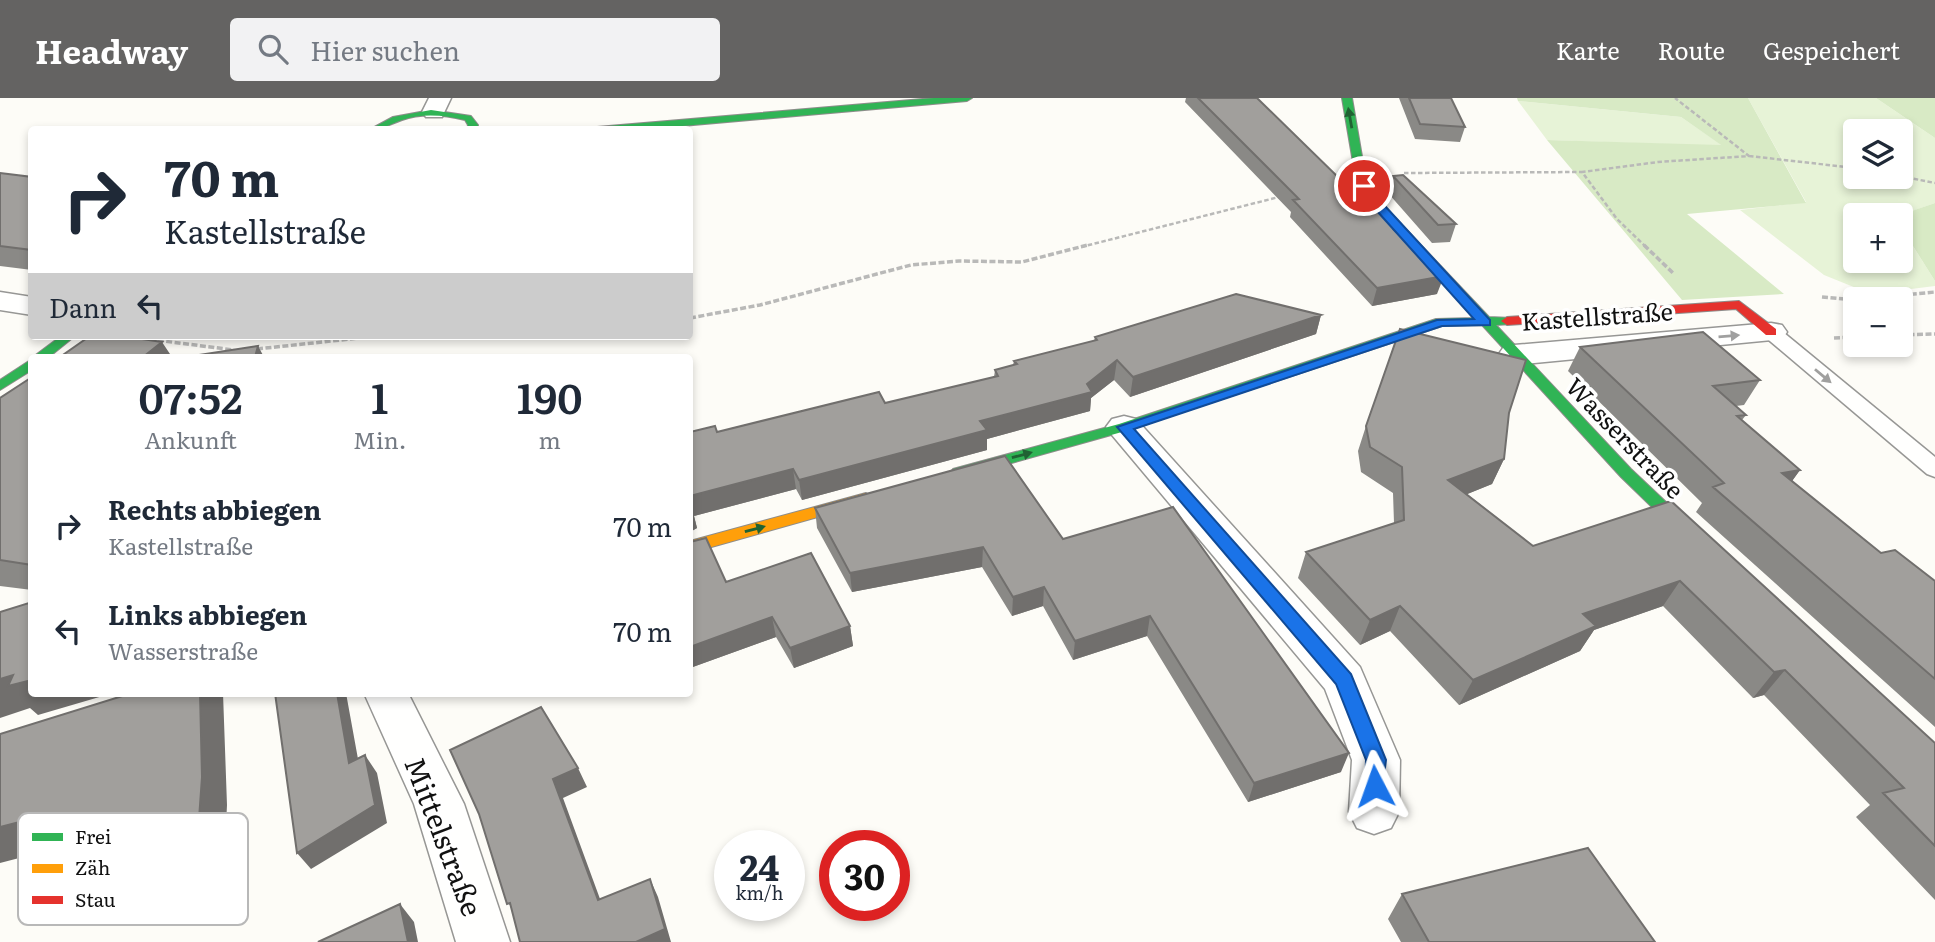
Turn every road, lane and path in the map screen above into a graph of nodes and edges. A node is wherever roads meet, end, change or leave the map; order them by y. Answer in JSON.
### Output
{"nodes":[{"id":1,"x":968,"y":98,"type":"edge"},
{"id":2,"x":1347,"y":98,"type":"edge"},
{"id":3,"x":1675,"y":98,"type":"edge"},
{"id":4,"x":858,"y":103,"type":"edge"},
{"id":5,"x":437,"y":105,"type":"edge"},
{"id":6,"x":382,"y":126,"type":"edge"},
{"id":7,"x":473,"y":126,"type":"edge"},
{"id":8,"x":636,"y":126,"type":"edge"},
{"id":9,"x":1749,"y":156,"type":"junction"},
{"id":10,"x":1843,"y":167,"type":"edge"},
{"id":11,"x":1581,"y":172,"type":"junction"},
{"id":12,"x":1913,"y":179,"type":"edge"},
{"id":13,"x":1362,"y":180,"type":"junction"},
{"id":14,"x":1935,"y":183,"type":"edge"},
{"id":15,"x":1291,"y":195,"type":"edge"},
{"id":16,"x":1935,"y":292,"type":"edge"},
{"id":17,"x":1913,"y":294,"type":"edge"},
{"id":18,"x":1822,"y":297,"type":"dead end"},
{"id":19,"x":1843,"y":299,"type":"edge"},
{"id":20,"x":0,"y":301,"type":"edge"},
{"id":21,"x":28,"y":305,"type":"edge"},
{"id":22,"x":1708,"y":307,"type":"junction"},
{"id":23,"x":693,"y":317,"type":"edge"},
{"id":24,"x":1485,"y":323,"type":"junction"},
{"id":25,"x":1771,"y":332,"type":"junction"},
{"id":26,"x":1935,"y":334,"type":"edge"},
{"id":27,"x":1913,"y":335,"type":"edge"},
{"id":28,"x":63,"y":340,"type":"edge"},
{"id":29,"x":156,"y":340,"type":"edge"},
{"id":30,"x":338,"y":340,"type":"edge"},
{"id":31,"x":247,"y":349,"type":"edge"},
{"id":32,"x":237,"y":350,"type":"edge"},
{"id":33,"x":44,"y":354,"type":"edge"},
{"id":34,"x":1514,"y":355,"type":"junction"},
{"id":35,"x":28,"y":366,"type":"edge"},
{"id":36,"x":0,"y":386,"type":"edge"},
{"id":37,"x":1124,"y":427,"type":"junction"},
{"id":38,"x":1935,"y":469,"type":"edge"},
{"id":39,"x":940,"y":478,"type":"edge"},
{"id":40,"x":887,"y":492,"type":"edge"},
{"id":41,"x":693,"y":546,"type":"edge"},
{"id":42,"x":1712,"y":555,"type":"edge"},
{"id":43,"x":388,"y":697,"type":"edge"},
{"id":44,"x":1374,"y":812,"type":"dead end"},
{"id":45,"x":484,"y":942,"type":"edge"}],
"edges":[{"from":1,"to":4,"type":"street"},
{"from":13,"to":2,"type":"street","one_way":true},
{"from":3,"to":9,"type":"path"},
{"from":4,"to":8,"type":"street"},
{"from":5,"to":6,"type":"street"},
{"from":5,"to":7,"type":"street"},
{"from":9,"to":10,"type":"path"},
{"from":9,"to":11,"type":"path"},
{"from":11,"to":13,"type":"path"},
{"from":11,"to":22,"type":"path"},
{"from":12,"to":14,"type":"path"},
{"from":13,"to":24,"type":"street","name":"Wasserstraße"},
{"from":15,"to":23,"type":"path"},
{"from":16,"to":17,"type":"path"},
{"from":18,"to":19,"type":"path"},
{"from":20,"to":21,"type":"street"},
{"from":22,"to":24,"type":"street","name":"Kastellstraße"},
{"from":22,"to":25,"type":"street","name":"Kastellstraße"},
{"from":24,"to":34,"type":"street","name":"Wasserstraße"},
{"from":24,"to":37,"type":"street","name":"Kastellstraße"},
{"from":34,"to":25,"type":"street","name":"Kastellstraße","one_way":true},
{"from":25,"to":38,"type":"lane","name":"Kastellstraße","one_way":true},
{"from":26,"to":27,"type":"path"},
{"from":28,"to":33,"type":"street"},
{"from":29,"to":32,"type":"path"},
{"from":30,"to":31,"type":"path"},
{"from":34,"to":42,"type":"street","name":"Wasserstraße"},
{"from":35,"to":36,"type":"street"},
{"from":39,"to":37,"type":"street","name":"Kastellstraße","one_way":true},
{"from":37,"to":44,"type":"street"},
{"from":41,"to":40,"type":"street","one_way":true},
{"from":43,"to":45,"type":"street","name":"Mittelstraße"}]}
